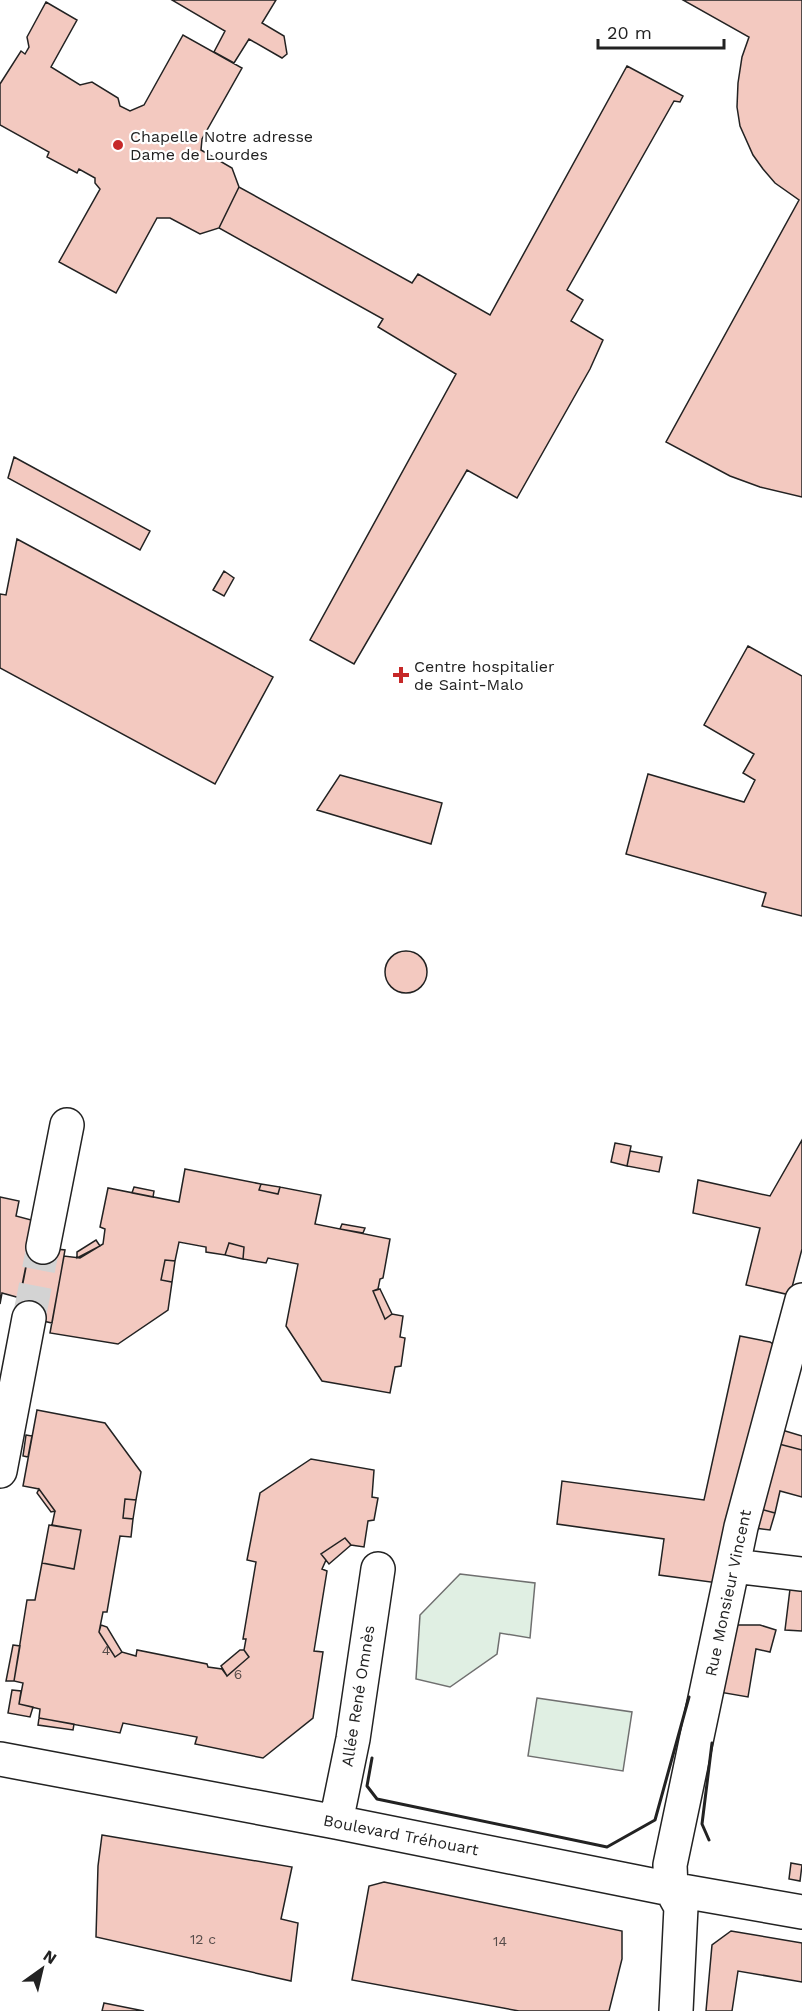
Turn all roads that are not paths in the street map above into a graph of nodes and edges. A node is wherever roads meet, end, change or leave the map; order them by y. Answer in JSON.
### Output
{"nodes":[{"id":1,"x":67,"y":1125,"type":"dead end"},
{"id":2,"x":43,"y":1247,"type":"tunnel mouth"},
{"id":3,"x":802,"y":1300,"type":"edge"},
{"id":4,"x":30,"y":1318,"type":"tunnel mouth"},
{"id":5,"x":0,"y":1471,"type":"edge"},
{"id":6,"x":734,"y":1566,"type":"junction"},
{"id":7,"x":378,"y":1569,"type":"dead end"},
{"id":8,"x":802,"y":1574,"type":"edge"},
{"id":9,"x":0,"y":1759,"type":"edge"},
{"id":10,"x":336,"y":1822,"type":"junction"},
{"id":11,"x":671,"y":1889,"type":"junction"},
{"id":12,"x":802,"y":1911,"type":"edge"},
{"id":13,"x":676,"y":2011,"type":"edge"}],
"edges":[{"from":1,"to":2,"type":"street"},
{"from":3,"to":6,"type":"street","name":"Rue Monsieur Vincent"},
{"from":4,"to":5,"type":"street"},
{"from":6,"to":8,"type":"street"},
{"from":6,"to":11,"type":"street","name":"Rue Monsieur Vincent"},
{"from":7,"to":10,"type":"street","name":"Allée René Omnès"},
{"from":9,"to":10,"type":"street","name":"Boulevard Tréhouart"},
{"from":10,"to":11,"type":"street","name":"Boulevard Tréhouart"},
{"from":11,"to":12,"type":"street","name":"Boulevard Tréhouart"},
{"from":11,"to":13,"type":"street","name":"Rue Monsieur Vincent"}]}
